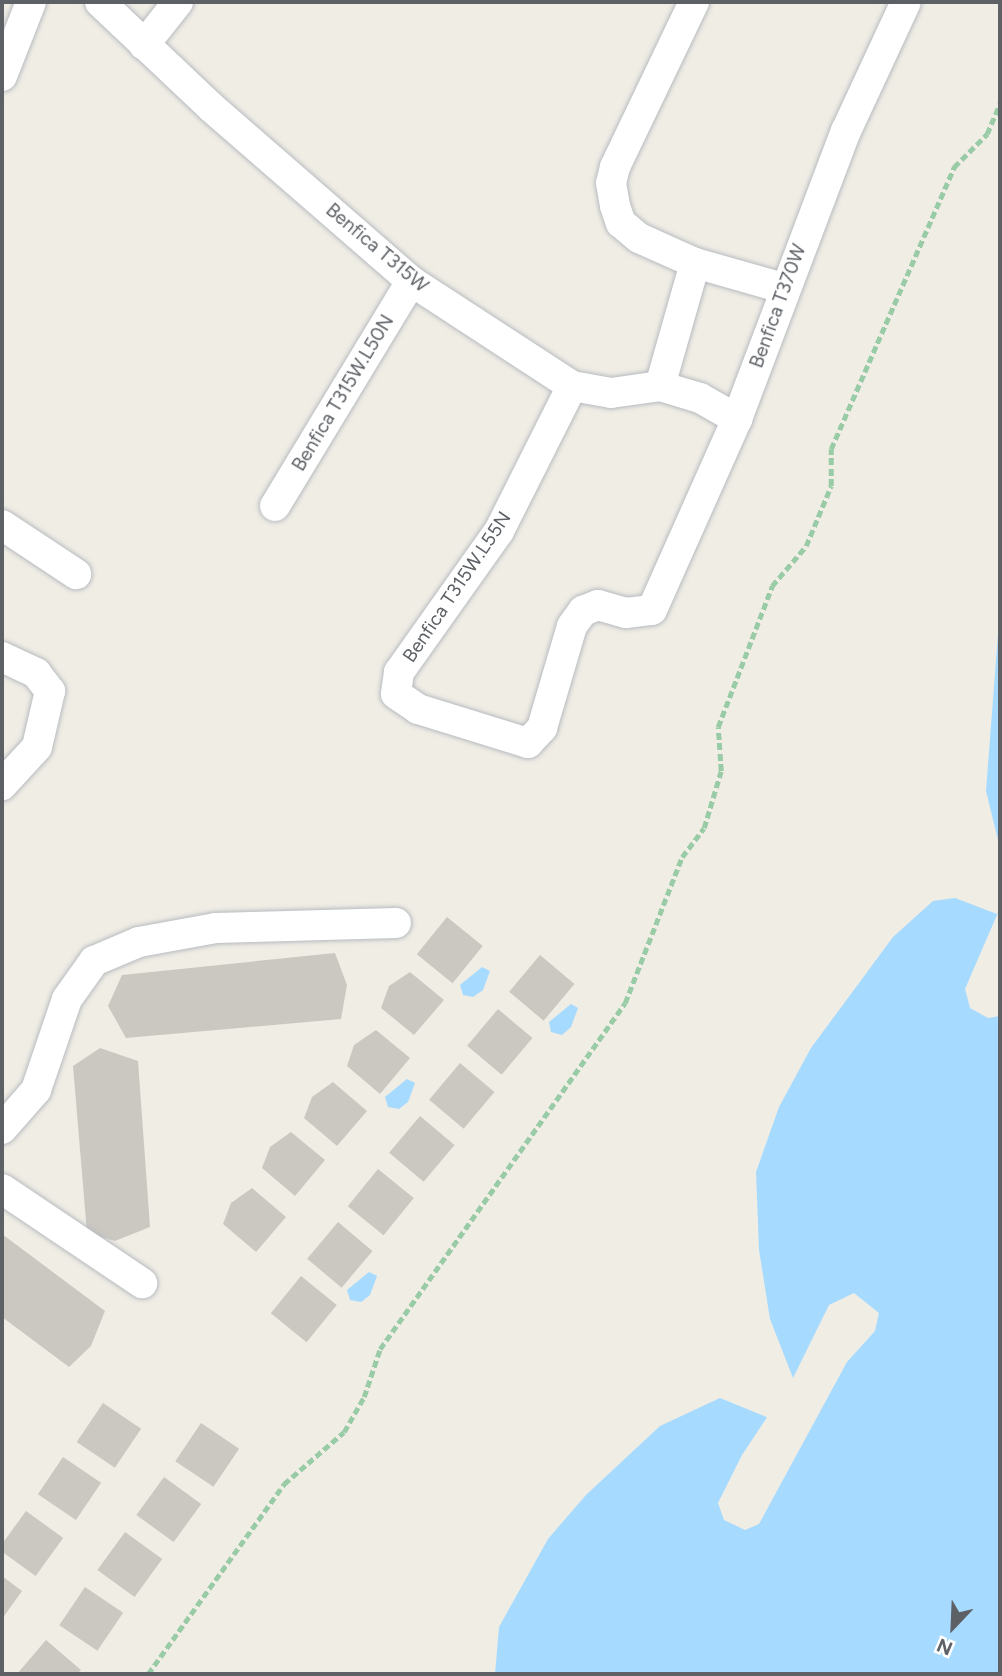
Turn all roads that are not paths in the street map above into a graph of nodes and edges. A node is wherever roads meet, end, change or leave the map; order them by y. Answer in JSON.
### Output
{"nodes":[{"id":1,"x":31,"y":2,"type":"edge"},
{"id":2,"x":100,"y":2,"type":"edge"},
{"id":3,"x":178,"y":2,"type":"edge"},
{"id":4,"x":694,"y":2,"type":"edge"},
{"id":5,"x":906,"y":2,"type":"edge"},
{"id":6,"x":144,"y":46,"type":"junction"},
{"id":7,"x":2,"y":76,"type":"edge"},
{"id":8,"x":695,"y":263,"type":"junction"},
{"id":9,"x":411,"y":281,"type":"junction"},
{"id":10,"x":783,"y":288,"type":"junction"},
{"id":11,"x":572,"y":386,"type":"junction"},
{"id":12,"x":660,"y":386,"type":"junction"},
{"id":13,"x":737,"y":419,"type":"junction"},
{"id":14,"x":275,"y":506,"type":"dead end"},
{"id":15,"x":2,"y":525,"type":"edge"},
{"id":16,"x":76,"y":574,"type":"dead end"},
{"id":17,"x":652,"y":610,"type":"joint"},
{"id":18,"x":2,"y":657,"type":"edge"},
{"id":19,"x":2,"y":785,"type":"edge"},
{"id":20,"x":396,"y":923,"type":"dead end"},
{"id":21,"x":2,"y":1129,"type":"edge"},
{"id":22,"x":2,"y":1189,"type":"edge"},
{"id":23,"x":142,"y":1283,"type":"dead end"}],
"edges":[{"from":1,"to":7,"type":"street"},
{"from":2,"to":6,"type":"street","name":"Benfica T315W"},
{"from":3,"to":6,"type":"street"},
{"from":4,"to":8,"type":"street"},
{"from":5,"to":10,"type":"street","name":"Benfica T370W"},
{"from":6,"to":9,"type":"street","name":"Benfica T315W"},
{"from":8,"to":10,"type":"street"},
{"from":8,"to":12,"type":"street"},
{"from":9,"to":11,"type":"street","name":"Benfica T315W"},
{"from":9,"to":14,"type":"street","name":"Benfica T315W.L50N"},
{"from":10,"to":13,"type":"street","name":"Benfica T370W"},
{"from":11,"to":12,"type":"street","name":"Benfica T315W"},
{"from":11,"to":17,"type":"street","name":"Benfica T315W.L55N"},
{"from":12,"to":13,"type":"street","name":"Benfica T315W"},
{"from":13,"to":17,"type":"street","name":"Benfica T370W"},
{"from":15,"to":16,"type":"street"},
{"from":18,"to":19,"type":"street"},
{"from":20,"to":21,"type":"street"},
{"from":22,"to":23,"type":"street"}]}
